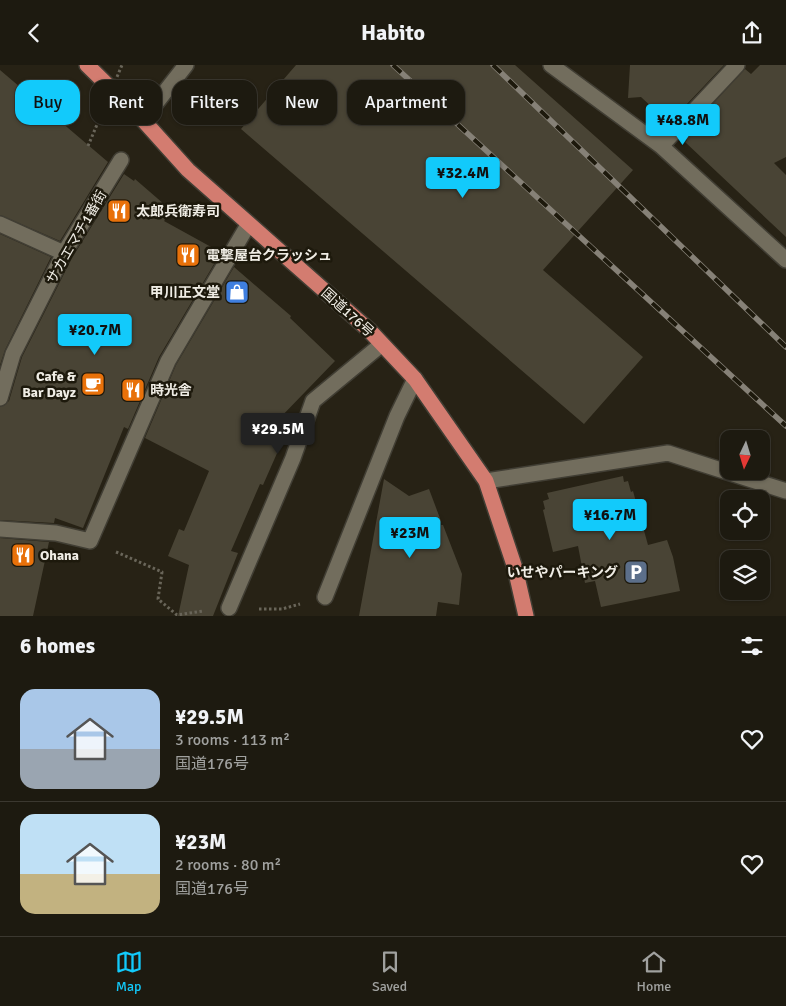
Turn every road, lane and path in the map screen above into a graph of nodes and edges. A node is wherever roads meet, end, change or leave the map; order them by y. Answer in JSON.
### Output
{"nodes":[{"id":1,"x":87,"y":65,"type":"edge"},
{"id":2,"x":122,"y":65,"type":"edge"},
{"id":3,"x":186,"y":65,"type":"edge"},
{"id":4,"x":551,"y":65,"type":"edge"},
{"id":5,"x":737,"y":65,"type":"edge"},
{"id":6,"x":102,"y":80,"type":"edge"},
{"id":7,"x":162,"y":96,"type":"edge"},
{"id":8,"x":148,"y":125,"type":"edge"},
{"id":9,"x":88,"y":145,"type":"dead end"},
{"id":10,"x":661,"y":145,"type":"junction"},
{"id":11,"x":121,"y":160,"type":"dead end"},
{"id":12,"x":0,"y":224,"type":"edge"},
{"id":13,"x":248,"y":225,"type":"junction"},
{"id":14,"x":64,"y":253,"type":"junction"},
{"id":15,"x":786,"y":260,"type":"edge"},
{"id":16,"x":382,"y":344,"type":"junction"},
{"id":17,"x":416,"y":379,"type":"junction"},
{"id":18,"x":0,"y":398,"type":"edge"},
{"id":19,"x":486,"y":481,"type":"junction"},
{"id":20,"x":786,"y":491,"type":"edge"},
{"id":21,"x":0,"y":529,"type":"edge"},
{"id":22,"x":90,"y":541,"type":"junction"},
{"id":23,"x":325,"y":597,"type":"joint"},
{"id":24,"x":229,"y":608,"type":"junction"},
{"id":25,"x":177,"y":615,"type":"edge"},
{"id":26,"x":526,"y":616,"type":"edge"}],
"edges":[{"from":1,"to":6,"type":"highway","name":"国道176号"},
{"from":2,"to":9,"type":"path","bridge":true},
{"from":3,"to":7,"type":"street"},
{"from":4,"to":10,"type":"street"},
{"from":5,"to":10,"type":"street"},
{"from":8,"to":13,"type":"highway","name":"国道176号"},
{"from":10,"to":15,"type":"street"},
{"from":11,"to":14,"type":"street","name":"サカエマチ1番街"},
{"from":12,"to":14,"type":"street"},
{"from":13,"to":16,"type":"highway","name":"国道176号"},
{"from":13,"to":22,"type":"street"},
{"from":14,"to":18,"type":"street","name":"サカエマチ1番街"},
{"from":16,"to":17,"type":"highway","name":"国道176号"},
{"from":16,"to":24,"type":"street"},
{"from":17,"to":19,"type":"highway","name":"国道176号"},
{"from":17,"to":23,"type":"street"},
{"from":19,"to":20,"type":"street"},
{"from":19,"to":26,"type":"highway","name":"国道176号"},
{"from":21,"to":22,"type":"street"},
{"from":22,"to":25,"type":"path"},
{"from":23,"to":24,"type":"path"},
{"from":24,"to":25,"type":"path"}]}
